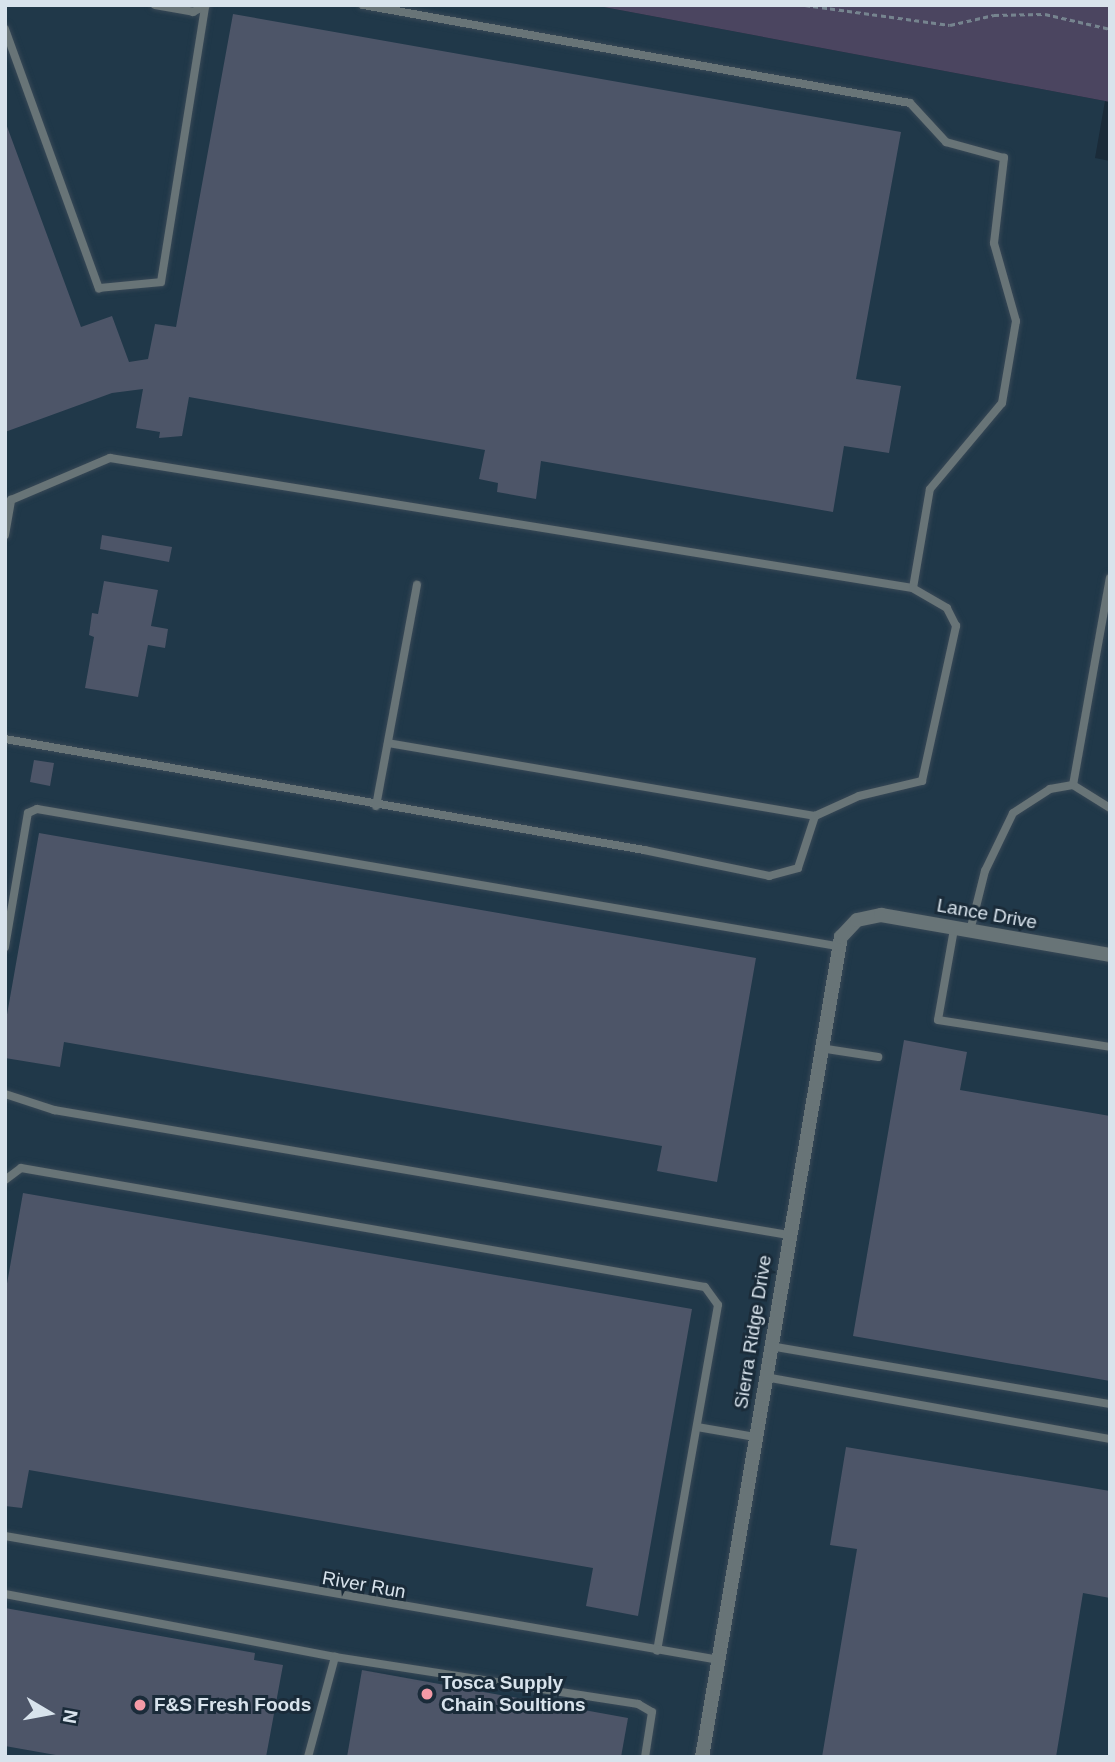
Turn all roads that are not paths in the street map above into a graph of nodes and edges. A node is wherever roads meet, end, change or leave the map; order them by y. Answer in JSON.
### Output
{"nodes":[{"id":1,"x":155,"y":5,"type":"edge"},
{"id":2,"x":363,"y":5,"type":"edge"},
{"id":3,"x":206,"y":7,"type":"edge"},
{"id":4,"x":5,"y":30,"type":"edge"},
{"id":5,"x":8,"y":501,"type":"edge"},
{"id":6,"x":5,"y":536,"type":"edge"},
{"id":7,"x":1110,"y":578,"type":"edge"},
{"id":8,"x":417,"y":584,"type":"dead end"},
{"id":9,"x":913,"y":588,"type":"junction"},
{"id":10,"x":1106,"y":626,"type":"edge"},
{"id":11,"x":5,"y":739,"type":"edge"},
{"id":12,"x":388,"y":743,"type":"junction"},
{"id":13,"x":1073,"y":785,"type":"junction"},
{"id":14,"x":376,"y":806,"type":"junction"},
{"id":15,"x":1110,"y":808,"type":"edge"},
{"id":16,"x":815,"y":816,"type":"junction"},
{"id":17,"x":858,"y":920,"type":"joint"},
{"id":18,"x":954,"y":929,"type":"junction"},
{"id":19,"x":970,"y":931,"type":"junction"},
{"id":20,"x":838,"y":946,"type":"junction"},
{"id":21,"x":5,"y":947,"type":"edge"},
{"id":22,"x":1110,"y":955,"type":"edge"},
{"id":23,"x":1110,"y":1046,"type":"edge"},
{"id":24,"x":820,"y":1048,"type":"junction"},
{"id":25,"x":878,"y":1057,"type":"dead end"},
{"id":26,"x":5,"y":1094,"type":"edge"},
{"id":27,"x":5,"y":1180,"type":"edge"},
{"id":28,"x":789,"y":1235,"type":"junction"},
{"id":29,"x":770,"y":1346,"type":"junction"},
{"id":30,"x":765,"y":1377,"type":"junction"},
{"id":31,"x":1110,"y":1404,"type":"edge"},
{"id":32,"x":697,"y":1427,"type":"junction"},
{"id":33,"x":755,"y":1437,"type":"junction"},
{"id":34,"x":1110,"y":1438,"type":"edge"},
{"id":35,"x":5,"y":1536,"type":"edge"},
{"id":36,"x":5,"y":1594,"type":"edge"},
{"id":37,"x":657,"y":1651,"type":"junction"},
{"id":38,"x":335,"y":1657,"type":"junction"},
{"id":39,"x":719,"y":1660,"type":"junction"},
{"id":40,"x":308,"y":1757,"type":"edge"},
{"id":41,"x":645,"y":1757,"type":"edge"},
{"id":42,"x":702,"y":1757,"type":"edge"}],
"edges":[{"from":1,"to":3,"type":"lane"},
{"from":2,"to":9,"type":"lane"},
{"from":3,"to":4,"type":"lane"},
{"from":5,"to":6,"type":"lane"},
{"from":5,"to":9,"type":"lane"},
{"from":7,"to":10,"type":"lane"},
{"from":8,"to":12,"type":"lane"},
{"from":9,"to":16,"type":"lane"},
{"from":10,"to":13,"type":"lane"},
{"from":11,"to":14,"type":"lane"},
{"from":12,"to":14,"type":"lane"},
{"from":12,"to":16,"type":"lane"},
{"from":13,"to":15,"type":"lane"},
{"from":13,"to":19,"type":"lane"},
{"from":14,"to":16,"type":"lane"},
{"from":17,"to":18,"type":"street","name":"Lance Drive"},
{"from":17,"to":20,"type":"street","name":"Sierra Ridge Drive"},
{"from":18,"to":19,"type":"street","name":"Lance Drive"},
{"from":18,"to":23,"type":"lane"},
{"from":19,"to":22,"type":"street","name":"Lance Drive"},
{"from":20,"to":21,"type":"lane"},
{"from":20,"to":24,"type":"street","name":"Sierra Ridge Drive"},
{"from":24,"to":25,"type":"lane"},
{"from":24,"to":28,"type":"street","name":"Sierra Ridge Drive"},
{"from":26,"to":28,"type":"lane"},
{"from":27,"to":32,"type":"lane"},
{"from":28,"to":29,"type":"street","name":"Sierra Ridge Drive"},
{"from":29,"to":30,"type":"street","name":"Sierra Ridge Drive"},
{"from":29,"to":31,"type":"lane"},
{"from":30,"to":33,"type":"street","name":"Sierra Ridge Drive"},
{"from":30,"to":34,"type":"lane"},
{"from":32,"to":33,"type":"lane"},
{"from":32,"to":37,"type":"lane"},
{"from":33,"to":39,"type":"street","name":"Sierra Ridge Drive"},
{"from":35,"to":37,"type":"lane","name":"River Run"},
{"from":36,"to":38,"type":"lane"},
{"from":37,"to":39,"type":"lane","name":"River Run"},
{"from":38,"to":40,"type":"lane"},
{"from":38,"to":41,"type":"lane"},
{"from":39,"to":42,"type":"street","name":"Sierra Ridge Drive"}]}
